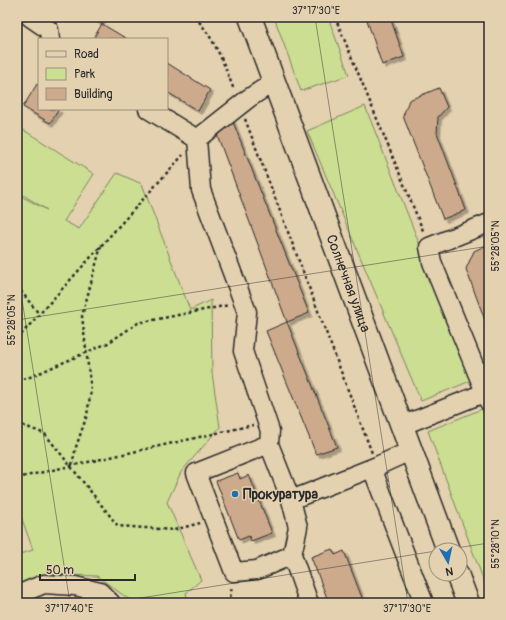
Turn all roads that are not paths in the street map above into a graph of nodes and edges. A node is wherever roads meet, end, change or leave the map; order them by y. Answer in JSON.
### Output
{"nodes":[{"id":1,"x":30,"y":17,"type":"edge"},
{"id":2,"x":250,"y":17,"type":"edge"},
{"id":3,"x":50,"y":38,"type":"edge"},
{"id":4,"x":274,"y":82,"type":"junction"},
{"id":5,"x":150,"y":110,"type":"edge"},
{"id":6,"x":197,"y":139,"type":"junction"},
{"id":7,"x":489,"y":223,"type":"edge"},
{"id":8,"x":488,"y":395,"type":"edge"},
{"id":9,"x":401,"y":426,"type":"junction"},
{"id":10,"x":269,"y":444,"type":"junction"},
{"id":11,"x":410,"y":451,"type":"junction"},
{"id":12,"x":374,"y":467,"type":"junction"},
{"id":13,"x":291,"y":500,"type":"junction"},
{"id":14,"x":445,"y":542,"type":"edge"},
{"id":15,"x":292,"y":555,"type":"junction"},
{"id":16,"x":460,"y":582,"type":"edge"},
{"id":17,"x":17,"y":594,"type":"edge"},
{"id":18,"x":111,"y":603,"type":"edge"},
{"id":19,"x":309,"y":603,"type":"edge"},
{"id":20,"x":424,"y":603,"type":"edge"},
{"id":21,"x":468,"y":603,"type":"edge"}],
"edges":[{"from":1,"to":3,"type":"lane"},
{"from":2,"to":4,"type":"main road","name":"Солнечная улица"},
{"from":4,"to":6,"type":"lane"},
{"from":4,"to":9,"type":"main road","name":"Солнечная улица"},
{"from":5,"to":6,"type":"lane"},
{"from":6,"to":10,"type":"lane"},
{"from":7,"to":8,"type":"lane"},
{"from":8,"to":9,"type":"lane"},
{"from":9,"to":11,"type":"main road","name":"Солнечная улица"},
{"from":10,"to":13,"type":"lane"},
{"from":10,"to":15,"type":"lane"},
{"from":11,"to":12,"type":"lane"},
{"from":11,"to":14,"type":"main road","name":"Солнечная улица"},
{"from":12,"to":13,"type":"lane"},
{"from":12,"to":20,"type":"lane"},
{"from":13,"to":15,"type":"lane"},
{"from":15,"to":19,"type":"lane"},
{"from":16,"to":21,"type":"main road"},
{"from":17,"to":18,"type":"lane"}]}
